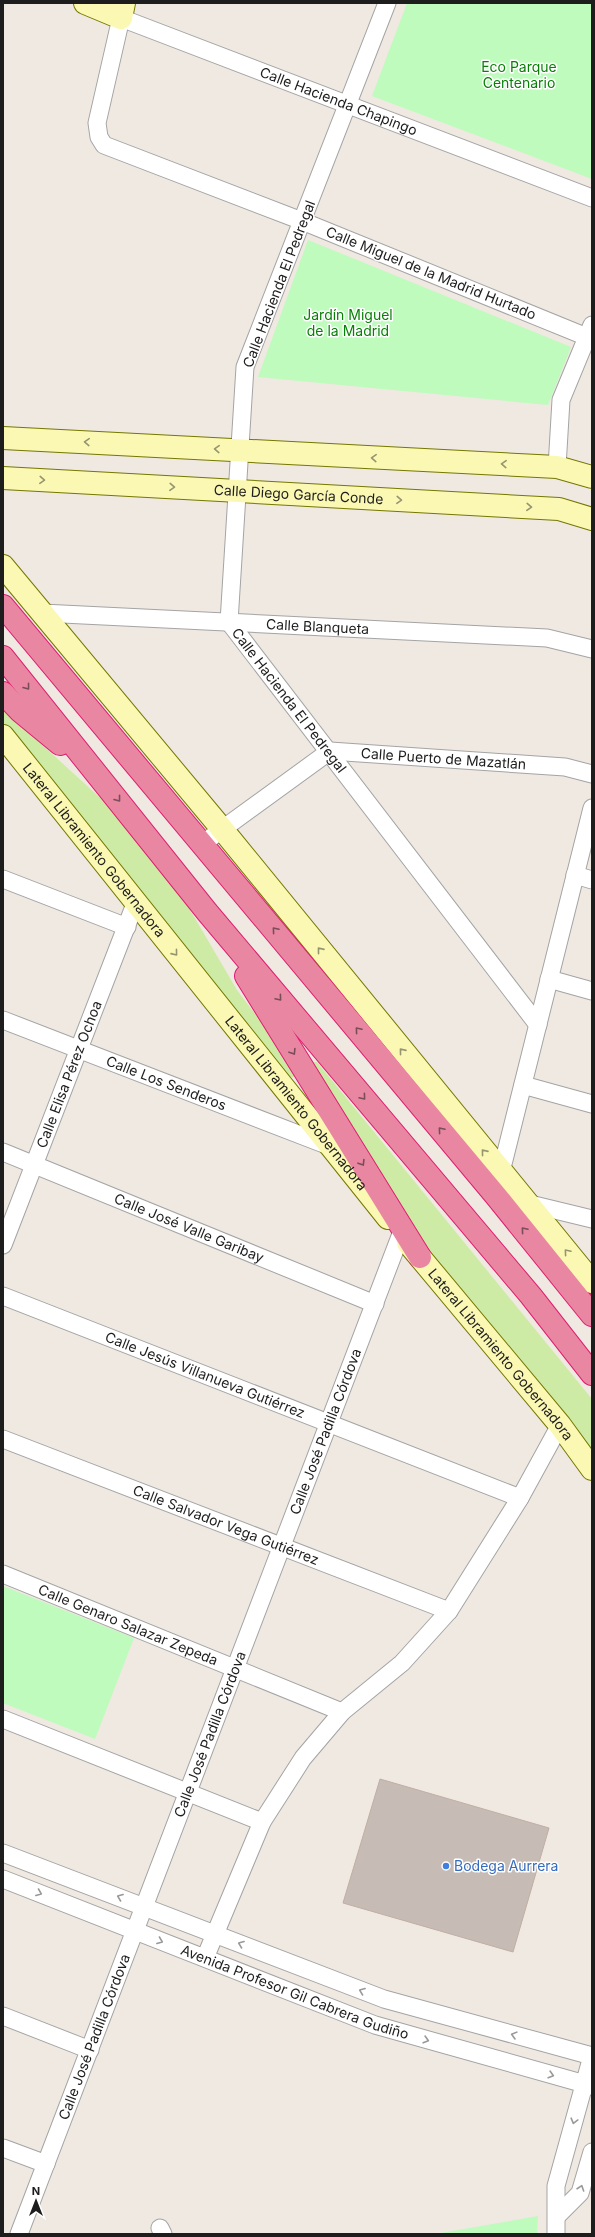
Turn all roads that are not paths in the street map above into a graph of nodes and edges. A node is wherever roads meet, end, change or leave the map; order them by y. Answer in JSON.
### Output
{"nodes":[{"id":1,"x":85,"y":3,"type":"edge"},
{"id":2,"x":387,"y":3,"type":"edge"},
{"id":3,"x":122,"y":11,"type":"edge"},
{"id":4,"x":347,"y":105,"type":"junction"},
{"id":5,"x":592,"y":198,"type":"edge"},
{"id":6,"x":302,"y":221,"type":"junction"},
{"id":7,"x":590,"y":331,"type":"edge"},
{"id":8,"x":3,"y":438,"type":"edge"},
{"id":9,"x":239,"y":450,"type":"junction"},
{"id":10,"x":557,"y":467,"type":"junction"},
{"id":11,"x":592,"y":477,"type":"edge"},
{"id":12,"x":3,"y":478,"type":"edge"},
{"id":13,"x":237,"y":491,"type":"junction"},
{"id":14,"x":592,"y":519,"type":"edge"},
{"id":15,"x":3,"y":566,"type":"edge"},
{"id":16,"x":3,"y":606,"type":"edge"},
{"id":17,"x":42,"y":613,"type":"junction"},
{"id":18,"x":229,"y":622,"type":"junction"},
{"id":19,"x":592,"y":649,"type":"edge"},
{"id":20,"x":3,"y":657,"type":"edge"},
{"id":21,"x":3,"y":693,"type":"edge"},
{"id":22,"x":3,"y":736,"type":"edge"},
{"id":23,"x":330,"y":752,"type":"junction"},
{"id":24,"x":592,"y":774,"type":"edge"},
{"id":25,"x":99,"y":776,"type":"junction"},
{"id":26,"x":592,"y":808,"type":"edge"},
{"id":27,"x":222,"y":829,"type":"junction"},
{"id":28,"x":202,"y":844,"type":"junction"},
{"id":29,"x":575,"y":875,"type":"junction"},
{"id":30,"x":3,"y":879,"type":"edge"},
{"id":31,"x":592,"y":880,"type":"edge"},
{"id":32,"x":136,"y":904,"type":"junction"},
{"id":33,"x":206,"y":912,"type":"junction"},
{"id":34,"x":127,"y":927,"type":"junction"},
{"id":35,"x":549,"y":979,"type":"junction"},
{"id":36,"x":592,"y":991,"type":"edge"},
{"id":37,"x":3,"y":1020,"type":"edge"},
{"id":38,"x":538,"y":1025,"type":"junction"},
{"id":39,"x":79,"y":1050,"type":"junction"},
{"id":40,"x":523,"y":1085,"type":"junction"},
{"id":41,"x":592,"y":1104,"type":"edge"},
{"id":42,"x":328,"y":1146,"type":"junction"},
{"id":43,"x":3,"y":1152,"type":"edge"},
{"id":44,"x":34,"y":1165,"type":"junction"},
{"id":45,"x":501,"y":1172,"type":"junction"},
{"id":46,"x":526,"y":1203,"type":"junction"},
{"id":47,"x":592,"y":1219,"type":"edge"},
{"id":48,"x":401,"y":1234,"type":"junction"},
{"id":49,"x":3,"y":1245,"type":"edge"},
{"id":50,"x":420,"y":1257,"type":"junction"},
{"id":51,"x":592,"y":1282,"type":"edge"},
{"id":52,"x":3,"y":1296,"type":"edge"},
{"id":53,"x":375,"y":1304,"type":"junction"},
{"id":54,"x":592,"y":1316,"type":"edge"},
{"id":55,"x":592,"y":1374,"type":"edge"},
{"id":56,"x":329,"y":1423,"type":"junction"},
{"id":57,"x":560,"y":1425,"type":"junction"},
{"id":58,"x":3,"y":1439,"type":"edge"},
{"id":59,"x":592,"y":1469,"type":"edge"},
{"id":60,"x":520,"y":1498,"type":"junction"},
{"id":61,"x":282,"y":1547,"type":"junction"},
{"id":62,"x":3,"y":1574,"type":"edge"},
{"id":63,"x":449,"y":1611,"type":"junction"},
{"id":64,"x":235,"y":1669,"type":"junction"},
{"id":65,"x":342,"y":1712,"type":"junction"},
{"id":66,"x":3,"y":1719,"type":"edge"},
{"id":67,"x":188,"y":1792,"type":"junction"},
{"id":68,"x":262,"y":1822,"type":"junction"},
{"id":69,"x":3,"y":1852,"type":"edge"},
{"id":70,"x":3,"y":1879,"type":"edge"},
{"id":71,"x":144,"y":1907,"type":"junction"},
{"id":72,"x":135,"y":1931,"type":"junction"},
{"id":73,"x":215,"y":1934,"type":"junction"},
{"id":74,"x":205,"y":1958,"type":"junction"},
{"id":75,"x":384,"y":1999,"type":"junction"},
{"id":76,"x":3,"y":2016,"type":"edge"},
{"id":77,"x":375,"y":2025,"type":"junction"},
{"id":78,"x":90,"y":2050,"type":"junction"},
{"id":79,"x":592,"y":2056,"type":"edge"},
{"id":80,"x":588,"y":2085,"type":"edge"},
{"id":81,"x":3,"y":2148,"type":"edge"},
{"id":82,"x":592,"y":2152,"type":"edge"},
{"id":83,"x":46,"y":2164,"type":"junction"},
{"id":84,"x":557,"y":2216,"type":"junction"},
{"id":85,"x":19,"y":2234,"type":"edge"},
{"id":86,"x":556,"y":2234,"type":"edge"}],
"edges":[{"from":1,"to":3,"type":"street","name":"Calle Hacienda Chapingo"},
{"from":2,"to":4,"type":"street","name":"Calle Hacienda El Pedregal"},
{"from":3,"to":4,"type":"street","name":"Calle Hacienda Chapingo"},
{"from":3,"to":6,"type":"street","name":"Calle Miguel de la Madrid Hurtado"},
{"from":4,"to":5,"type":"street","name":"Calle Hacienda Chapingo"},
{"from":4,"to":6,"type":"street","name":"Calle Hacienda El Pedregal"},
{"from":6,"to":7,"type":"street","name":"Calle Miguel de la Madrid Hurtado"},
{"from":6,"to":9,"type":"street","name":"Calle Hacienda El Pedregal"},
{"from":7,"to":10,"type":"street"},
{"from":9,"to":8,"type":"street","one_way":true},
{"from":10,"to":9,"type":"street","one_way":true},
{"from":9,"to":13,"type":"street","name":"Calle Hacienda El Pedregal"},
{"from":10,"to":11,"type":"street"},
{"from":12,"to":13,"type":"street","name":"Calle Diego García Conde","one_way":true},
{"from":13,"to":14,"type":"street","name":"Calle Diego García Conde","one_way":true},
{"from":13,"to":18,"type":"street","name":"Calle Hacienda El Pedregal"},
{"from":15,"to":17,"type":"street"},
{"from":16,"to":28,"type":"highway"},
{"from":17,"to":18,"type":"street","name":"Calle Blanqueta"},
{"from":17,"to":27,"type":"street"},
{"from":18,"to":19,"type":"street","name":"Calle Blanqueta"},
{"from":18,"to":23,"type":"street","name":"Calle Hacienda El Pedregal"},
{"from":20,"to":25,"type":"highway","one_way":true},
{"from":21,"to":25,"type":"highway"},
{"from":22,"to":32,"type":"street","name":"Lateral Libramiento Gobernadora"},
{"from":23,"to":24,"type":"street","name":"Calle Puerto de Mazatlán"},
{"from":23,"to":27,"type":"street"},
{"from":23,"to":38,"type":"street","name":"Calle Hacienda El Pedregal"},
{"from":25,"to":33,"type":"highway","one_way":true},
{"from":26,"to":29,"type":"street"},
{"from":27,"to":28,"type":"street"},
{"from":45,"to":27,"type":"street","one_way":true},
{"from":54,"to":28,"type":"highway","one_way":true},
{"from":29,"to":31,"type":"street"},
{"from":29,"to":35,"type":"street"},
{"from":30,"to":34,"type":"street"},
{"from":32,"to":34,"type":"street","name":"Calle Elisa Pérez Ochoa"},
{"from":32,"to":42,"type":"street","name":"Lateral Libramiento Gobernadora","one_way":true},
{"from":33,"to":50,"type":"highway","one_way":true},
{"from":33,"to":55,"type":"highway","one_way":true},
{"from":34,"to":39,"type":"street","name":"Calle Elisa Pérez Ochoa"},
{"from":35,"to":36,"type":"street"},
{"from":35,"to":38,"type":"street"},
{"from":37,"to":39,"type":"street","name":"Calle Los Senderos"},
{"from":38,"to":40,"type":"street"},
{"from":39,"to":42,"type":"street","name":"Calle Los Senderos"},
{"from":39,"to":44,"type":"street","name":"Calle Elisa Pérez Ochoa"},
{"from":40,"to":41,"type":"street"},
{"from":40,"to":45,"type":"street"},
{"from":42,"to":48,"type":"street","name":"Lateral Libramiento Gobernadora"},
{"from":43,"to":44,"type":"street","name":"Calle José Valle Garibay"},
{"from":44,"to":49,"type":"street","name":"Calle Elisa Pérez Ochoa"},
{"from":44,"to":53,"type":"street","name":"Calle José Valle Garibay"},
{"from":45,"to":46,"type":"street"},
{"from":46,"to":47,"type":"street"},
{"from":51,"to":46,"type":"street","one_way":true},
{"from":48,"to":50,"type":"street","name":"Lateral Libramiento Gobernadora"},
{"from":48,"to":53,"type":"street","name":"Calle José Padilla Córdova"},
{"from":50,"to":57,"type":"street","name":"Lateral Libramiento Gobernadora"},
{"from":52,"to":56,"type":"street","name":"Calle Jesús Villanueva Gutiérrez"},
{"from":53,"to":56,"type":"street","name":"Calle José Padilla Córdova"},
{"from":56,"to":60,"type":"street","name":"Calle Jesús Villanueva Gutiérrez"},
{"from":56,"to":61,"type":"street","name":"Calle José Padilla Córdova"},
{"from":57,"to":59,"type":"street","name":"Lateral Libramiento Gobernadora"},
{"from":57,"to":60,"type":"street"},
{"from":58,"to":61,"type":"street","name":"Calle Salvador Vega Gutiérrez"},
{"from":60,"to":63,"type":"street"},
{"from":61,"to":63,"type":"street","name":"Calle Salvador Vega Gutiérrez"},
{"from":61,"to":64,"type":"street","name":"Calle José Padilla Córdova"},
{"from":62,"to":64,"type":"street","name":"Calle Genaro Salazar Zepeda"},
{"from":63,"to":65,"type":"street"},
{"from":64,"to":65,"type":"street","name":"Calle Genaro Salazar Zepeda"},
{"from":64,"to":67,"type":"street","name":"Calle José Padilla Córdova"},
{"from":65,"to":68,"type":"street"},
{"from":66,"to":67,"type":"street"},
{"from":67,"to":68,"type":"street"},
{"from":67,"to":71,"type":"street","name":"Calle José Padilla Córdova"},
{"from":68,"to":73,"type":"street"},
{"from":71,"to":69,"type":"street","name":"Avenida Profesor Gil Cabrera Gudiño","one_way":true},
{"from":70,"to":72,"type":"street","name":"Avenida Profesor Gil Cabrera Gudiño","one_way":true},
{"from":71,"to":72,"type":"street","name":"Calle José Padilla Córdova"},
{"from":71,"to":73,"type":"street","name":"Avenida Profesor Gil Cabrera Gudiño"},
{"from":72,"to":74,"type":"street","name":"Avenida Profesor Gil Cabrera Gudiño","one_way":true},
{"from":72,"to":78,"type":"street","name":"Calle José Padilla Córdova"},
{"from":73,"to":74,"type":"street"},
{"from":75,"to":73,"type":"street","name":"Avenida Profesor Gil Cabrera Gudiño","one_way":true},
{"from":74,"to":77,"type":"street","name":"Avenida Profesor Gil Cabrera Gudiño"},
{"from":75,"to":77,"type":"street"},
{"from":79,"to":75,"type":"street","name":"Avenida Profesor Gil Cabrera Gudiño","one_way":true},
{"from":76,"to":78,"type":"street"},
{"from":77,"to":80,"type":"street","name":"Avenida Profesor Gil Cabrera Gudiño","one_way":true},
{"from":78,"to":83,"type":"street","name":"Calle José Padilla Córdova"},
{"from":79,"to":80,"type":"street"},
{"from":80,"to":84,"type":"street","one_way":true},
{"from":81,"to":83,"type":"street"},
{"from":84,"to":82,"type":"street","one_way":true},
{"from":83,"to":85,"type":"street","name":"Calle José Padilla Córdova"},
{"from":84,"to":86,"type":"street"}]}
